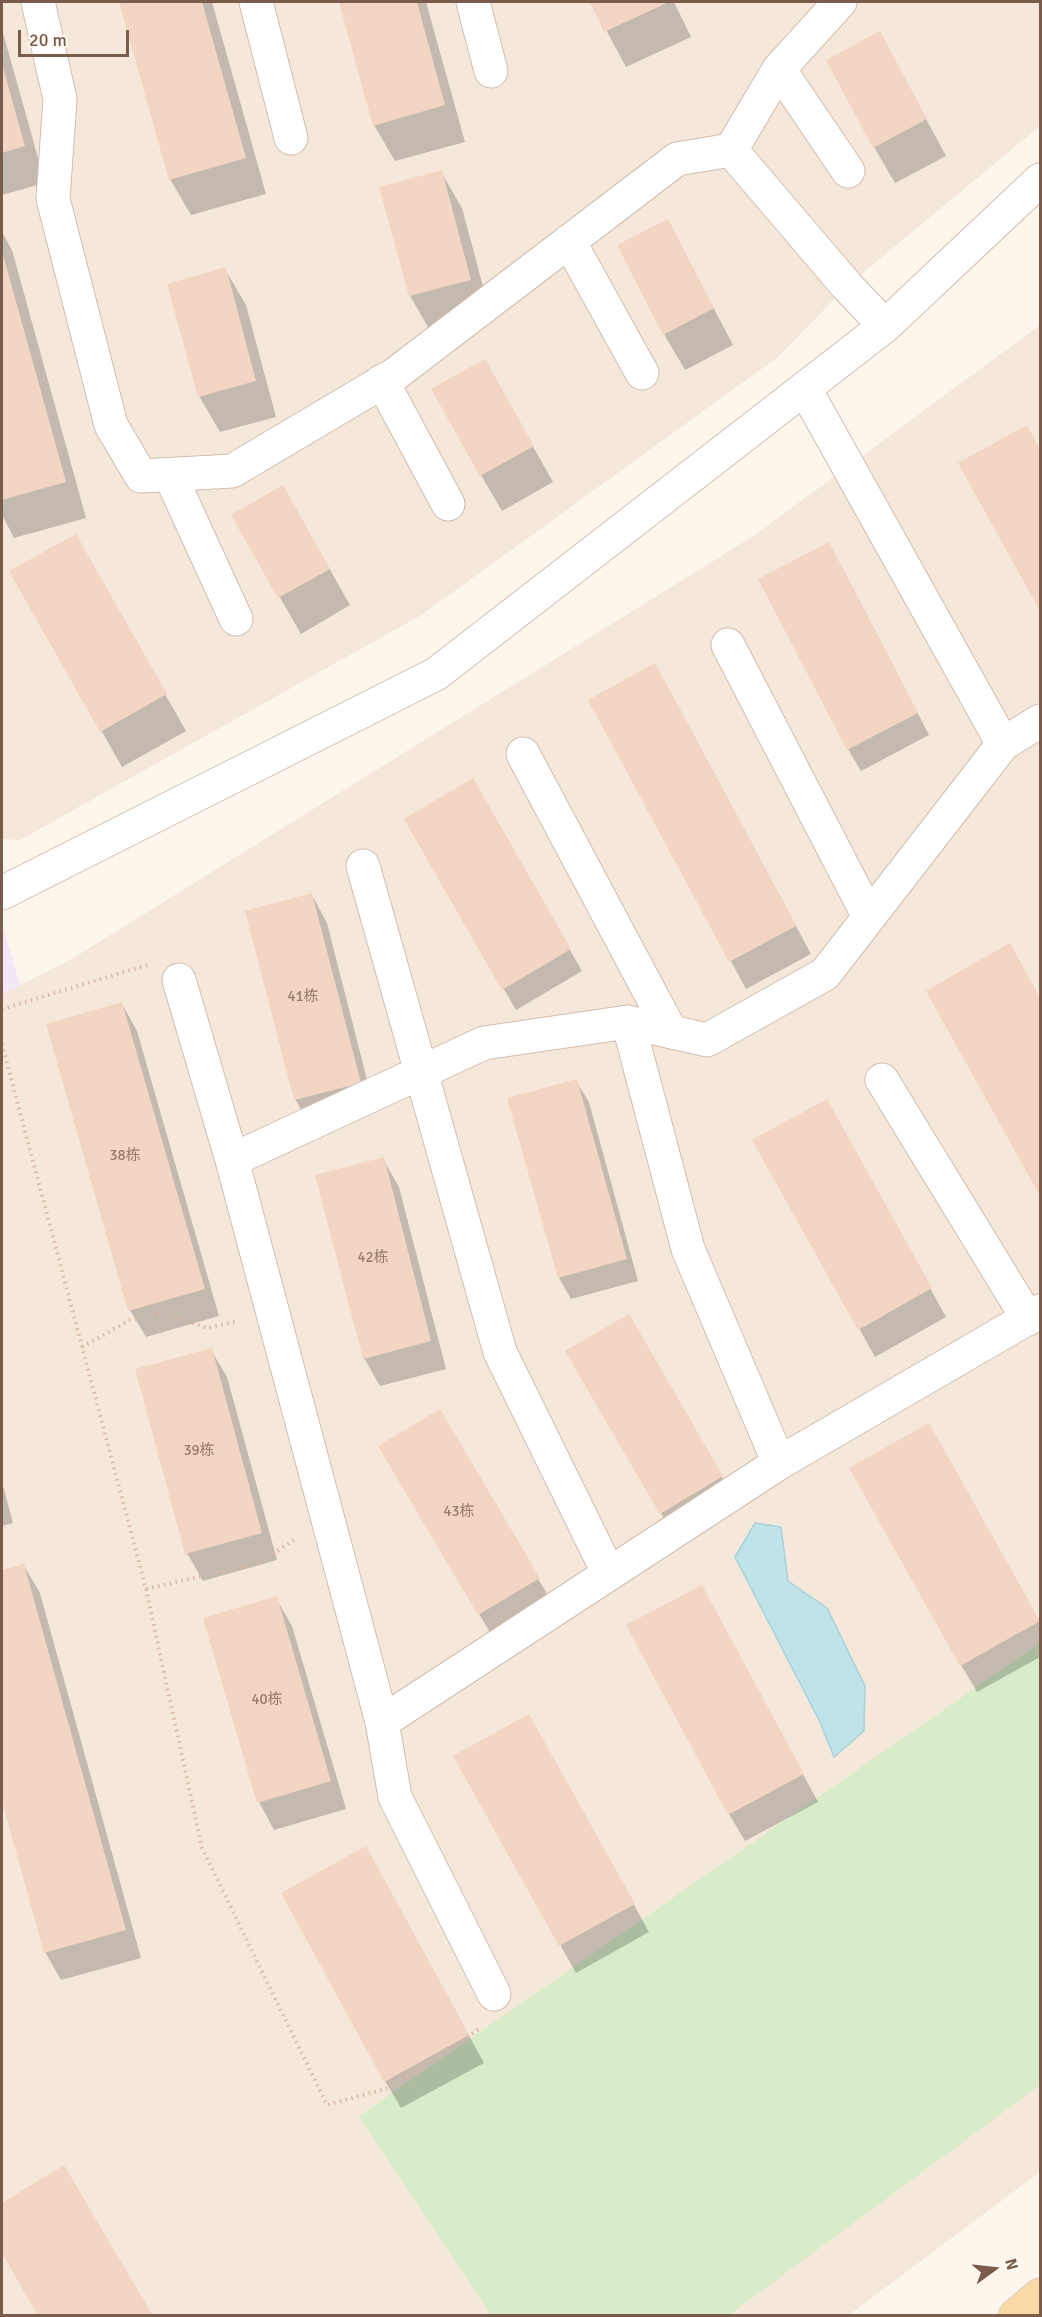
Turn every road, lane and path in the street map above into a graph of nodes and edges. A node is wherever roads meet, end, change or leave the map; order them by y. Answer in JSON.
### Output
{"nodes":[{"id":1,"x":38,"y":2,"type":"edge"},
{"id":2,"x":256,"y":2,"type":"edge"},
{"id":3,"x":473,"y":2,"type":"edge"},
{"id":4,"x":840,"y":2,"type":"edge"},
{"id":5,"x":779,"y":69,"type":"junction"},
{"id":6,"x":491,"y":71,"type":"dead end"},
{"id":7,"x":291,"y":138,"type":"dead end"},
{"id":8,"x":730,"y":150,"type":"junction"},
{"id":9,"x":848,"y":171,"type":"dead end"},
{"id":10,"x":1041,"y":180,"type":"edge"},
{"id":11,"x":569,"y":241,"type":"junction"},
{"id":12,"x":885,"y":326,"type":"junction"},
{"id":13,"x":642,"y":373,"type":"dead end"},
{"id":14,"x":382,"y":381,"type":"junction"},
{"id":15,"x":805,"y":389,"type":"junction"},
{"id":16,"x":170,"y":475,"type":"junction"},
{"id":17,"x":448,"y":504,"type":"dead end"},
{"id":18,"x":236,"y":619,"type":"dead end"},
{"id":19,"x":728,"y":645,"type":"dead end"},
{"id":20,"x":1041,"y":721,"type":"edge"},
{"id":21,"x":1003,"y":744,"type":"junction"},
{"id":22,"x":523,"y":754,"type":"dead end"},
{"id":23,"x":363,"y":866,"type":"dead end"},
{"id":24,"x":2,"y":893,"type":"edge"},
{"id":25,"x":869,"y":917,"type":"junction"},
{"id":26,"x":180,"y":980,"type":"joint"},
{"id":27,"x":2,"y":1009,"type":"edge"},
{"id":28,"x":628,"y":1022,"type":"junction"},
{"id":29,"x":671,"y":1032,"type":"junction"},
{"id":30,"x":2,"y":1044,"type":"edge"},
{"id":31,"x":882,"y":1080,"type":"dead end"},
{"id":32,"x":232,"y":1160,"type":"junction"},
{"id":33,"x":269,"y":1300,"type":"junction"},
{"id":34,"x":1034,"y":1315,"type":"edge"},
{"id":35,"x":82,"y":1347,"type":"junction"},
{"id":36,"x":779,"y":1463,"type":"junction"},
{"id":37,"x":327,"y":1517,"type":"junction"},
{"id":38,"x":609,"y":1574,"type":"junction"},
{"id":39,"x":146,"y":1589,"type":"junction"},
{"id":40,"x":381,"y":1722,"type":"junction"},
{"id":41,"x":494,"y":1994,"type":"joint"},
{"id":42,"x":1041,"y":2295,"type":"edge"},
{"id":43,"x":1015,"y":2316,"type":"edge"}],
"edges":[{"from":1,"to":16,"type":"street"},
{"from":2,"to":7,"type":"street"},
{"from":3,"to":6,"type":"street"},
{"from":4,"to":5,"type":"street"},
{"from":5,"to":8,"type":"street"},
{"from":5,"to":9,"type":"street"},
{"from":8,"to":11,"type":"street"},
{"from":8,"to":12,"type":"street"},
{"from":10,"to":12,"type":"street"},
{"from":11,"to":13,"type":"street"},
{"from":11,"to":14,"type":"street"},
{"from":12,"to":15,"type":"street"},
{"from":14,"to":16,"type":"street"},
{"from":14,"to":17,"type":"street"},
{"from":15,"to":21,"type":"street"},
{"from":15,"to":24,"type":"street"},
{"from":16,"to":18,"type":"street"},
{"from":19,"to":25,"type":"street"},
{"from":20,"to":21,"type":"street"},
{"from":21,"to":25,"type":"street"},
{"from":22,"to":29,"type":"street"},
{"from":23,"to":38,"type":"street"},
{"from":25,"to":29,"type":"street"},
{"from":26,"to":27,"type":"path"},
{"from":26,"to":32,"type":"street"},
{"from":28,"to":29,"type":"street"},
{"from":28,"to":32,"type":"street"},
{"from":28,"to":36,"type":"street"},
{"from":30,"to":35,"type":"path"},
{"from":31,"to":34,"type":"street"},
{"from":32,"to":33,"type":"street"},
{"from":33,"to":35,"type":"path"},
{"from":33,"to":37,"type":"street"},
{"from":34,"to":36,"type":"street"},
{"from":35,"to":39,"type":"path"},
{"from":36,"to":38,"type":"street"},
{"from":37,"to":39,"type":"path"},
{"from":37,"to":40,"type":"street"},
{"from":38,"to":40,"type":"street"},
{"from":39,"to":41,"type":"path"},
{"from":40,"to":41,"type":"street"},
{"from":42,"to":43,"type":"main road"}]}
